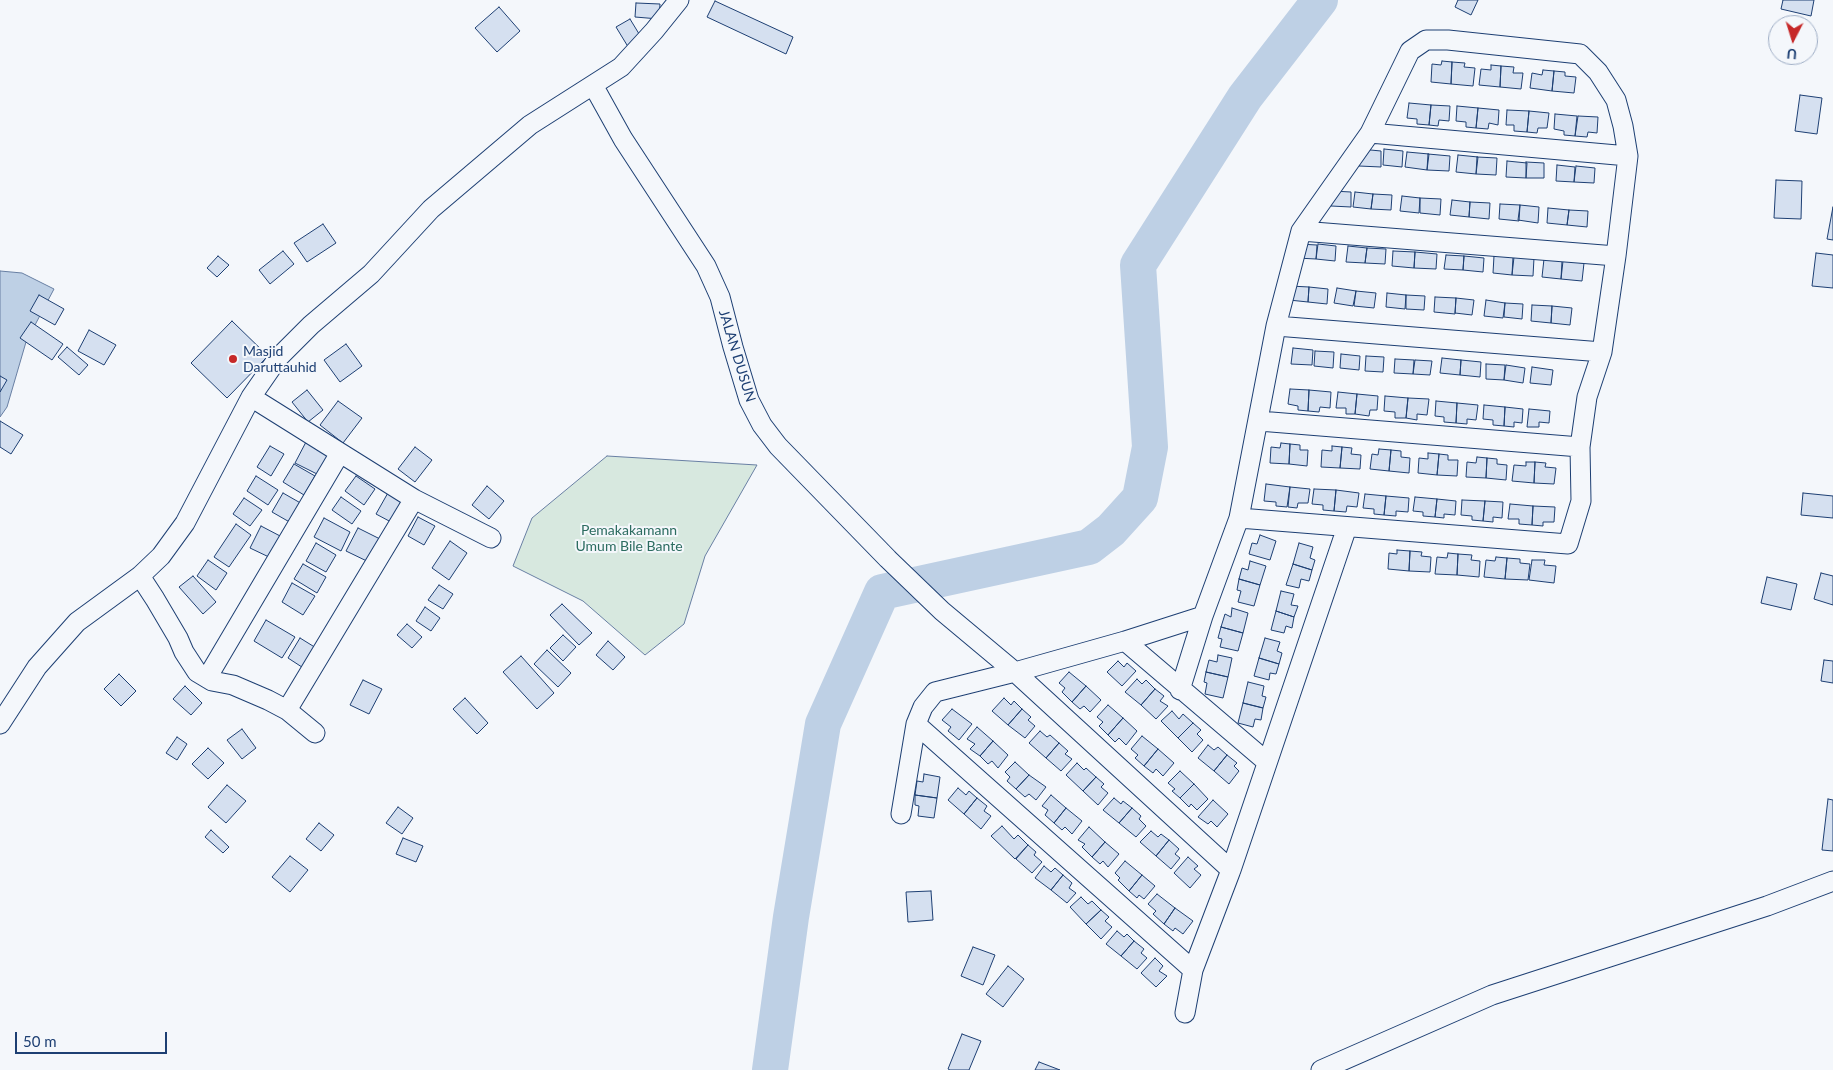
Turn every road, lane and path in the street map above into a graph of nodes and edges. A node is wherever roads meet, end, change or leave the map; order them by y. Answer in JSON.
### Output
{"nodes":[{"id":1,"x":679,"y":0,"type":"edge"},
{"id":2,"x":593,"y":86,"type":"junction"},
{"id":3,"x":1370,"y":133,"type":"junction"},
{"id":4,"x":1628,"y":156,"type":"junction"},
{"id":5,"x":1302,"y":231,"type":"junction"},
{"id":6,"x":1616,"y":256,"type":"junction"},
{"id":7,"x":1276,"y":326,"type":"junction"},
{"id":8,"x":1602,"y":352,"type":"junction"},
{"id":9,"x":250,"y":397,"type":"junction"},
{"id":10,"x":1259,"y":421,"type":"junction"},
{"id":11,"x":1580,"y":447,"type":"junction"},
{"id":12,"x":340,"y":453,"type":"junction"},
{"id":13,"x":414,"y":499,"type":"junction"},
{"id":14,"x":1239,"y":518,"type":"junction"},
{"id":15,"x":1347,"y":527,"type":"junction"},
{"id":16,"x":491,"y":538,"type":"dead end"},
{"id":17,"x":140,"y":576,"type":"junction"},
{"id":18,"x":1203,"y":616,"type":"junction"},
{"id":19,"x":1125,"y":641,"type":"junction"},
{"id":20,"x":1015,"y":672,"type":"junction"},
{"id":21,"x":207,"y":678,"type":"junction"},
{"id":22,"x":1180,"y":690,"type":"junction"},
{"id":23,"x":287,"y":710,"type":"junction"},
{"id":24,"x":0,"y":724,"type":"edge"},
{"id":25,"x":916,"y":724,"type":"junction"},
{"id":26,"x":315,"y":733,"type":"dead end"},
{"id":27,"x":1267,"y":762,"type":"junction"},
{"id":28,"x":901,"y":814,"type":"dead end"},
{"id":29,"x":1231,"y":870,"type":"junction"},
{"id":30,"x":1833,"y":881,"type":"edge"},
{"id":31,"x":1193,"y":970,"type":"junction"},
{"id":32,"x":1185,"y":1013,"type":"dead end"},
{"id":33,"x":1321,"y":1070,"type":"edge"}],
"edges":[{"from":1,"to":2,"type":"street"},
{"from":2,"to":9,"type":"street"},
{"from":2,"to":20,"type":"street","name":"JALAN DUSUN"},
{"from":3,"to":4,"type":"street"},
{"from":3,"to":4,"type":"street"},
{"from":3,"to":5,"type":"street"},
{"from":4,"to":6,"type":"street"},
{"from":5,"to":6,"type":"street"},
{"from":5,"to":7,"type":"street"},
{"from":6,"to":8,"type":"street"},
{"from":7,"to":8,"type":"street"},
{"from":7,"to":10,"type":"street"},
{"from":8,"to":11,"type":"street"},
{"from":9,"to":12,"type":"street"},
{"from":9,"to":17,"type":"street"},
{"from":10,"to":11,"type":"street"},
{"from":10,"to":14,"type":"street"},
{"from":11,"to":15,"type":"street"},
{"from":12,"to":13,"type":"street"},
{"from":12,"to":21,"type":"street"},
{"from":13,"to":16,"type":"street"},
{"from":13,"to":23,"type":"street"},
{"from":14,"to":15,"type":"street"},
{"from":14,"to":18,"type":"street"},
{"from":15,"to":27,"type":"street"},
{"from":17,"to":21,"type":"street"},
{"from":17,"to":24,"type":"street"},
{"from":18,"to":19,"type":"street"},
{"from":18,"to":22,"type":"street"},
{"from":19,"to":20,"type":"street"},
{"from":19,"to":22,"type":"street"},
{"from":20,"to":25,"type":"street"},
{"from":20,"to":29,"type":"street","name":"JALAN DUSUN"},
{"from":21,"to":23,"type":"street"},
{"from":22,"to":27,"type":"street"},
{"from":23,"to":26,"type":"street"},
{"from":25,"to":28,"type":"street"},
{"from":25,"to":31,"type":"street"},
{"from":27,"to":29,"type":"street"},
{"from":29,"to":31,"type":"street"},
{"from":30,"to":33,"type":"street"},
{"from":31,"to":32,"type":"street"}]}
